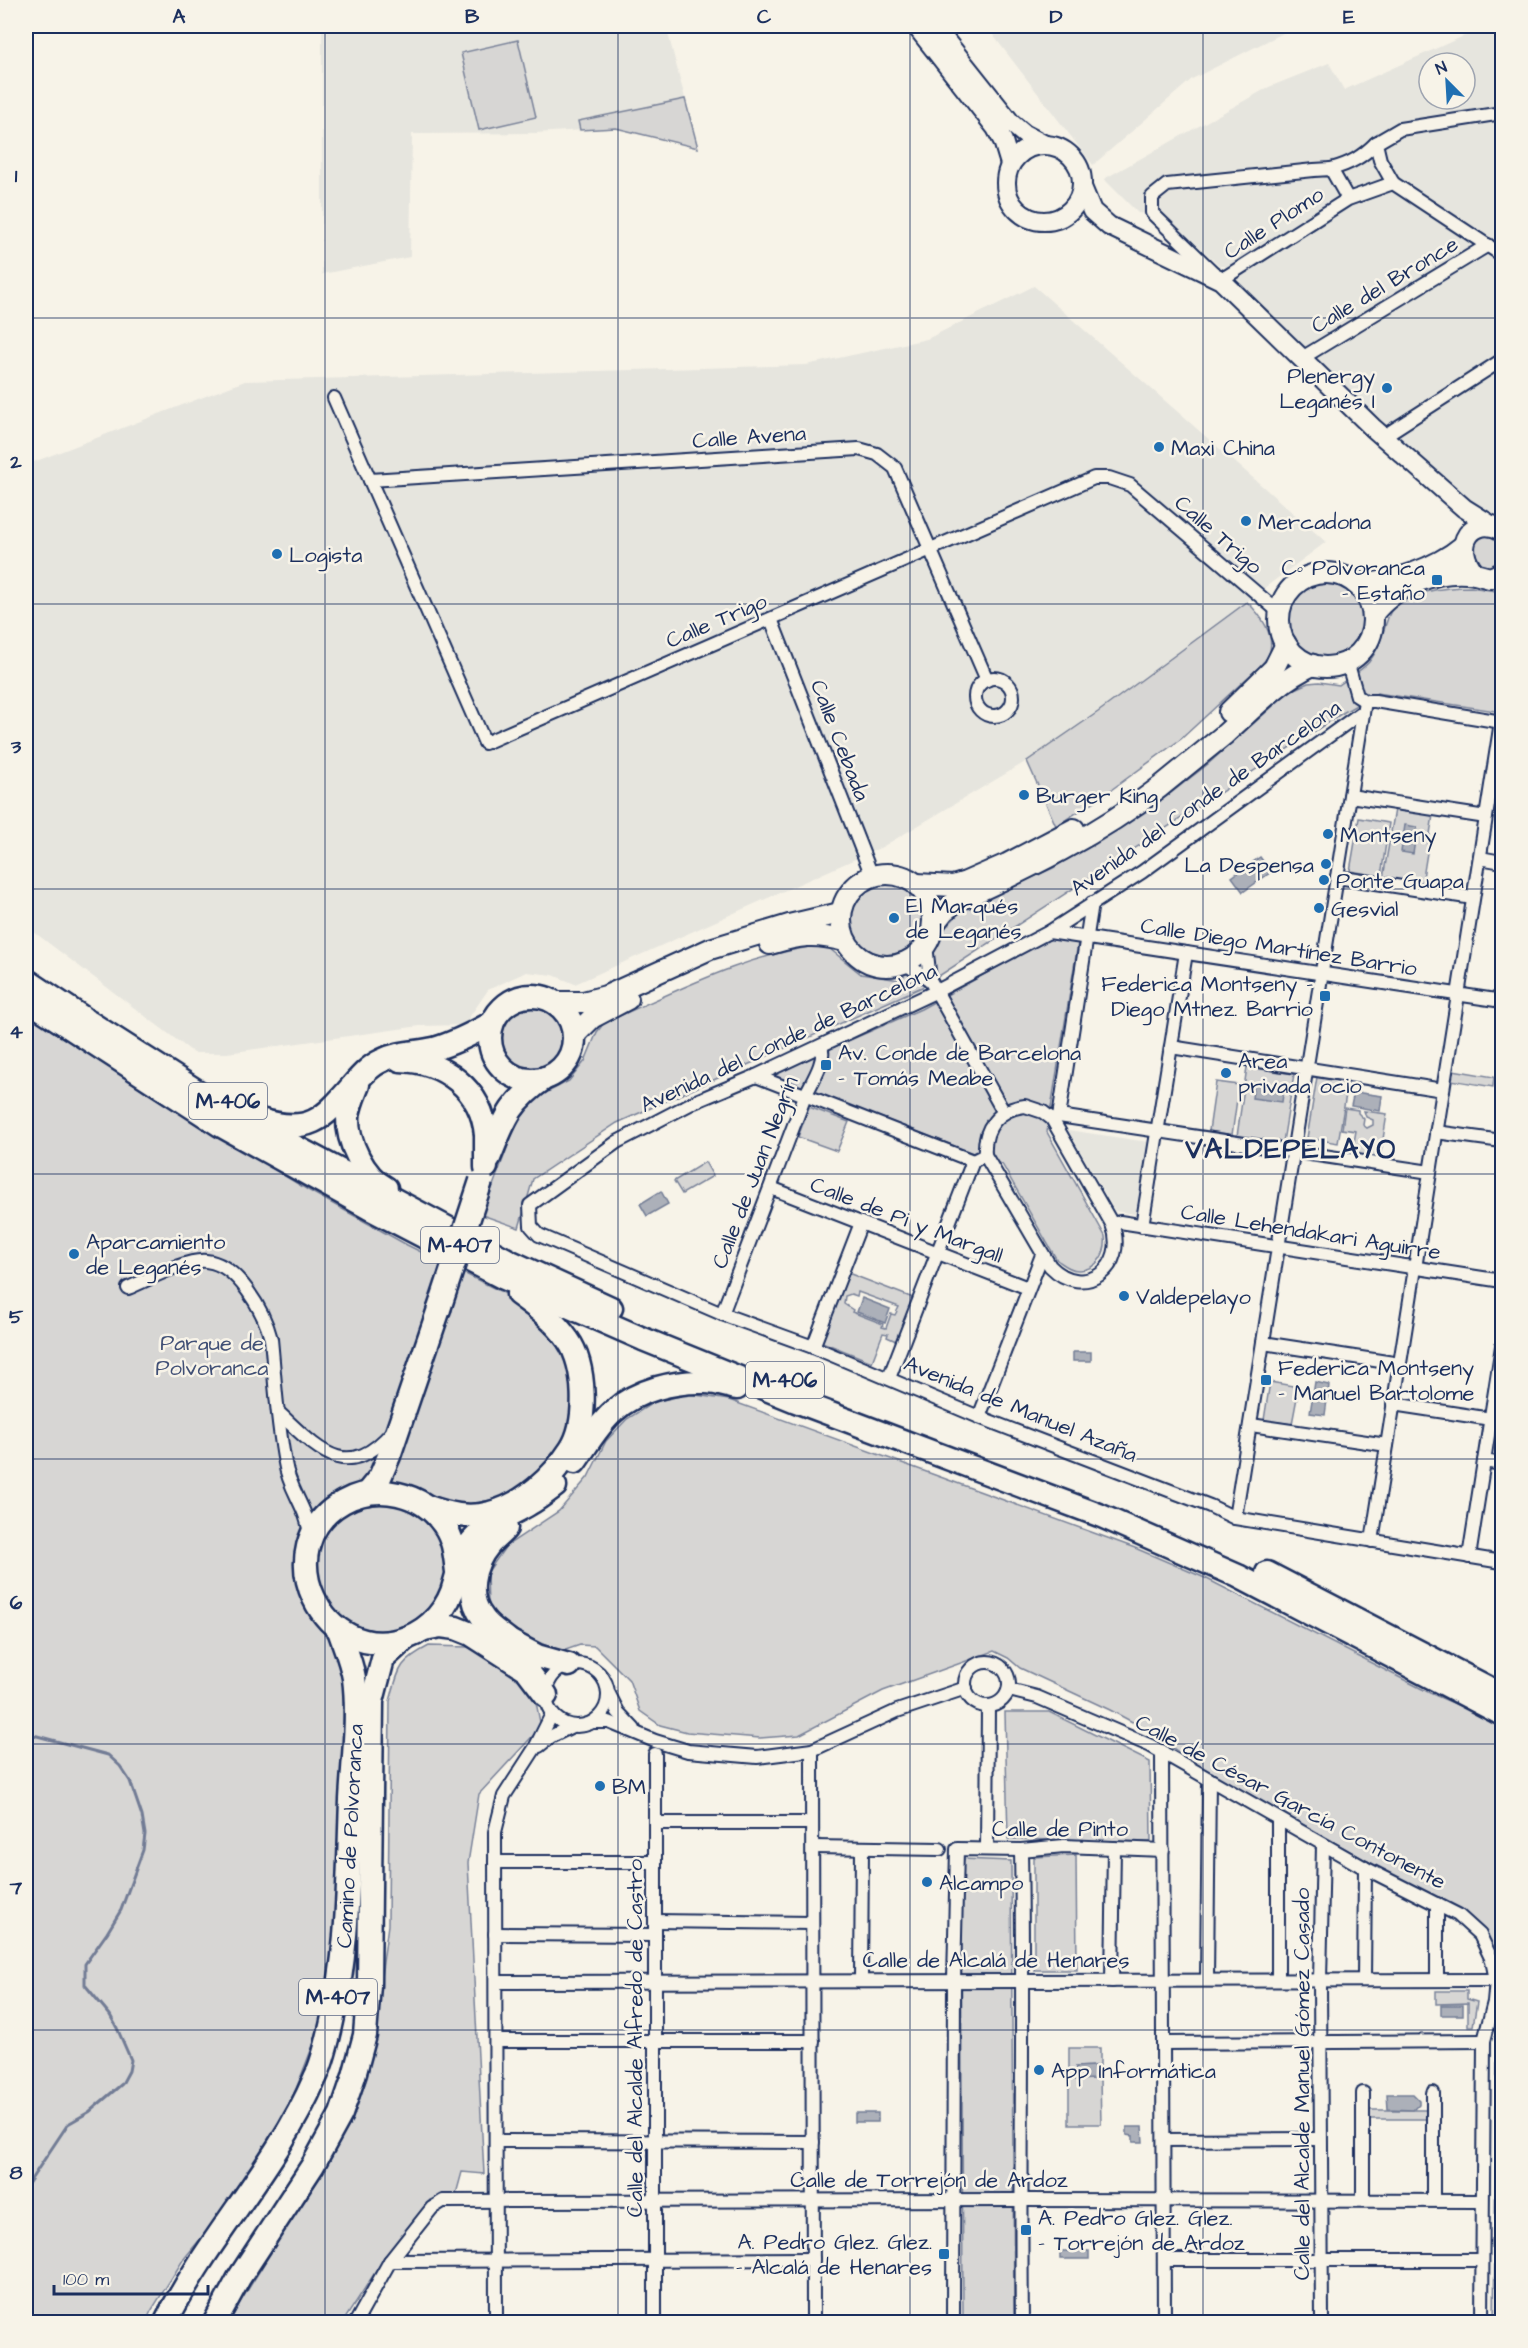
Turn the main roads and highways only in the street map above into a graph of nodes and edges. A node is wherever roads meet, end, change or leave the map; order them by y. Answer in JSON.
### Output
{"nodes":[{"id":1,"x":916,"y":26,"type":"edge"},
{"id":2,"x":934,"y":26,"type":"edge"},
{"id":3,"x":1046,"y":144,"type":"junction"},
{"id":4,"x":1010,"y":164,"type":"junction"},
{"id":5,"x":1082,"y":187,"type":"junction"},
{"id":6,"x":1048,"y":221,"type":"junction"},
{"id":7,"x":1109,"y":225,"type":"junction"},
{"id":8,"x":1464,"y":508,"type":"junction"},
{"id":9,"x":1497,"y":527,"type":"edge"},
{"id":10,"x":1466,"y":540,"type":"junction"},
{"id":11,"x":1492,"y":577,"type":"edge"},
{"id":12,"x":1356,"y":584,"type":"junction"},
{"id":13,"x":1372,"y":614,"type":"junction"},
{"id":14,"x":1286,"y":644,"type":"junction"},
{"id":15,"x":1313,"y":665,"type":"junction"},
{"id":16,"x":917,"y":884,"type":"junction"},
{"id":17,"x":840,"y":913,"type":"junction"},
{"id":18,"x":933,"y":925,"type":"junction"},
{"id":19,"x":845,"y":941,"type":"junction"},
{"id":20,"x":26,"y":980,"type":"edge"},
{"id":21,"x":26,"y":999,"type":"edge"},
{"id":22,"x":554,"y":1002,"type":"junction"},
{"id":23,"x":89,"y":1022,"type":"junction"},
{"id":24,"x":492,"y":1023,"type":"junction"},
{"id":25,"x":574,"y":1036,"type":"junction"},
{"id":26,"x":434,"y":1049,"type":"junction"},
{"id":27,"x":383,"y":1060,"type":"junction"},
{"id":28,"x":498,"y":1064,"type":"junction"},
{"id":29,"x":362,"y":1075,"type":"junction"},
{"id":30,"x":545,"y":1078,"type":"junction"},
{"id":31,"x":499,"y":1134,"type":"junction"},
{"id":32,"x":484,"y":1174,"type":"junction"},
{"id":33,"x":369,"y":1208,"type":"junction"},
{"id":34,"x":511,"y":1262,"type":"junction"},
{"id":35,"x":796,"y":1401,"type":"junction"},
{"id":36,"x":401,"y":1419,"type":"junction"},
{"id":37,"x":555,"y":1486,"type":"junction"},
{"id":38,"x":367,"y":1493,"type":"junction"},
{"id":39,"x":421,"y":1503,"type":"junction"},
{"id":40,"x":456,"y":1578,"type":"junction"},
{"id":41,"x":339,"y":1630,"type":"junction"},
{"id":42,"x":415,"y":1634,"type":"junction"},
{"id":43,"x":508,"y":1640,"type":"junction"},
{"id":44,"x":569,"y":1665,"type":"road end"},
{"id":45,"x":1503,"y":1695,"type":"edge"},
{"id":46,"x":549,"y":1704,"type":"road end"},
{"id":47,"x":1503,"y":1714,"type":"edge"},
{"id":48,"x":166,"y":2322,"type":"edge"},
{"id":49,"x":215,"y":2322,"type":"edge"}],
"edges":[{"from":1,"to":4,"type":"main road"},
{"from":2,"to":3,"type":"main road"},
{"from":3,"to":4,"type":"main road"},
{"from":3,"to":5,"type":"main road"},
{"from":4,"to":6,"type":"main road"},
{"from":5,"to":6,"type":"main road"},
{"from":5,"to":7,"type":"main road"},
{"from":6,"to":7,"type":"main road"},
{"from":7,"to":8,"type":"main road"},
{"from":8,"to":9,"type":"main road"},
{"from":8,"to":10,"type":"main road"},
{"from":9,"to":10,"type":"main road"},
{"from":10,"to":11,"type":"main road"},
{"from":10,"to":12,"type":"main road"},
{"from":11,"to":13,"type":"main road"},
{"from":12,"to":13,"type":"main road"},
{"from":12,"to":14,"type":"main road"},
{"from":13,"to":15,"type":"main road"},
{"from":14,"to":15,"type":"main road"},
{"from":14,"to":16,"type":"main road"},
{"from":15,"to":18,"type":"main road"},
{"from":16,"to":17,"type":"main road"},
{"from":16,"to":18,"type":"main road"},
{"from":17,"to":19,"type":"main road"},
{"from":17,"to":22,"type":"main road"},
{"from":18,"to":19,"type":"main road"},
{"from":19,"to":25,"type":"main road"},
{"from":20,"to":23,"type":"highway","number":"M-406"},
{"from":21,"to":33,"type":"highway","number":"M-406"},
{"from":22,"to":24,"type":"highway"},
{"from":22,"to":25,"type":"highway"},
{"from":23,"to":29,"type":"highway","number":"M-406"},
{"from":23,"to":34,"type":"highway","number":"M-406"},
{"from":24,"to":26,"type":"highway","number":"M-406"},
{"from":24,"to":28,"type":"highway","number":"M-407"},
{"from":25,"to":30,"type":"highway","number":"M-407"},
{"from":26,"to":27,"type":"highway","number":"M-406"},
{"from":26,"to":28,"type":"highway","number":"M-406"},
{"from":27,"to":29,"type":"highway","number":"M-406"},
{"from":27,"to":32,"type":"highway"},
{"from":28,"to":30,"type":"highway"},
{"from":28,"to":31,"type":"highway","number":"M-407"},
{"from":29,"to":34,"type":"highway","number":"M-406"},
{"from":30,"to":31,"type":"highway","number":"M-407"},
{"from":31,"to":32,"type":"highway","number":"M-407"},
{"from":32,"to":36,"type":"highway","number":"M-407","bridge":true},
{"from":33,"to":35,"type":"highway","number":"M-406"},
{"from":33,"to":39,"type":"highway","number":"M-406"},
{"from":34,"to":45,"type":"highway","number":"M-406"},
{"from":35,"to":37,"type":"highway","number":"M-406"},
{"from":35,"to":47,"type":"highway","number":"M-406"},
{"from":36,"to":38,"type":"highway","number":"M-407"},
{"from":36,"to":39,"type":"highway","number":"M-407"},
{"from":37,"to":40,"type":"highway","number":"M-406"},
{"from":37,"to":43,"type":"highway","number":"M-406"},
{"from":38,"to":39,"type":"highway","number":"M-407"},
{"from":38,"to":41,"type":"highway","number":"M-407"},
{"from":39,"to":40,"type":"highway","number":"M-407"},
{"from":40,"to":42,"type":"highway","number":"M-407"},
{"from":40,"to":43,"type":"highway"},
{"from":41,"to":42,"type":"highway","number":"M-407"},
{"from":41,"to":48,"type":"highway","name":"Camino de Polvoranca","number":"M-407"},
{"from":42,"to":46,"type":"highway"},
{"from":42,"to":49,"type":"highway","name":"Camino de Polvoranca","number":"M-407"},
{"from":43,"to":44,"type":"highway"}]}
